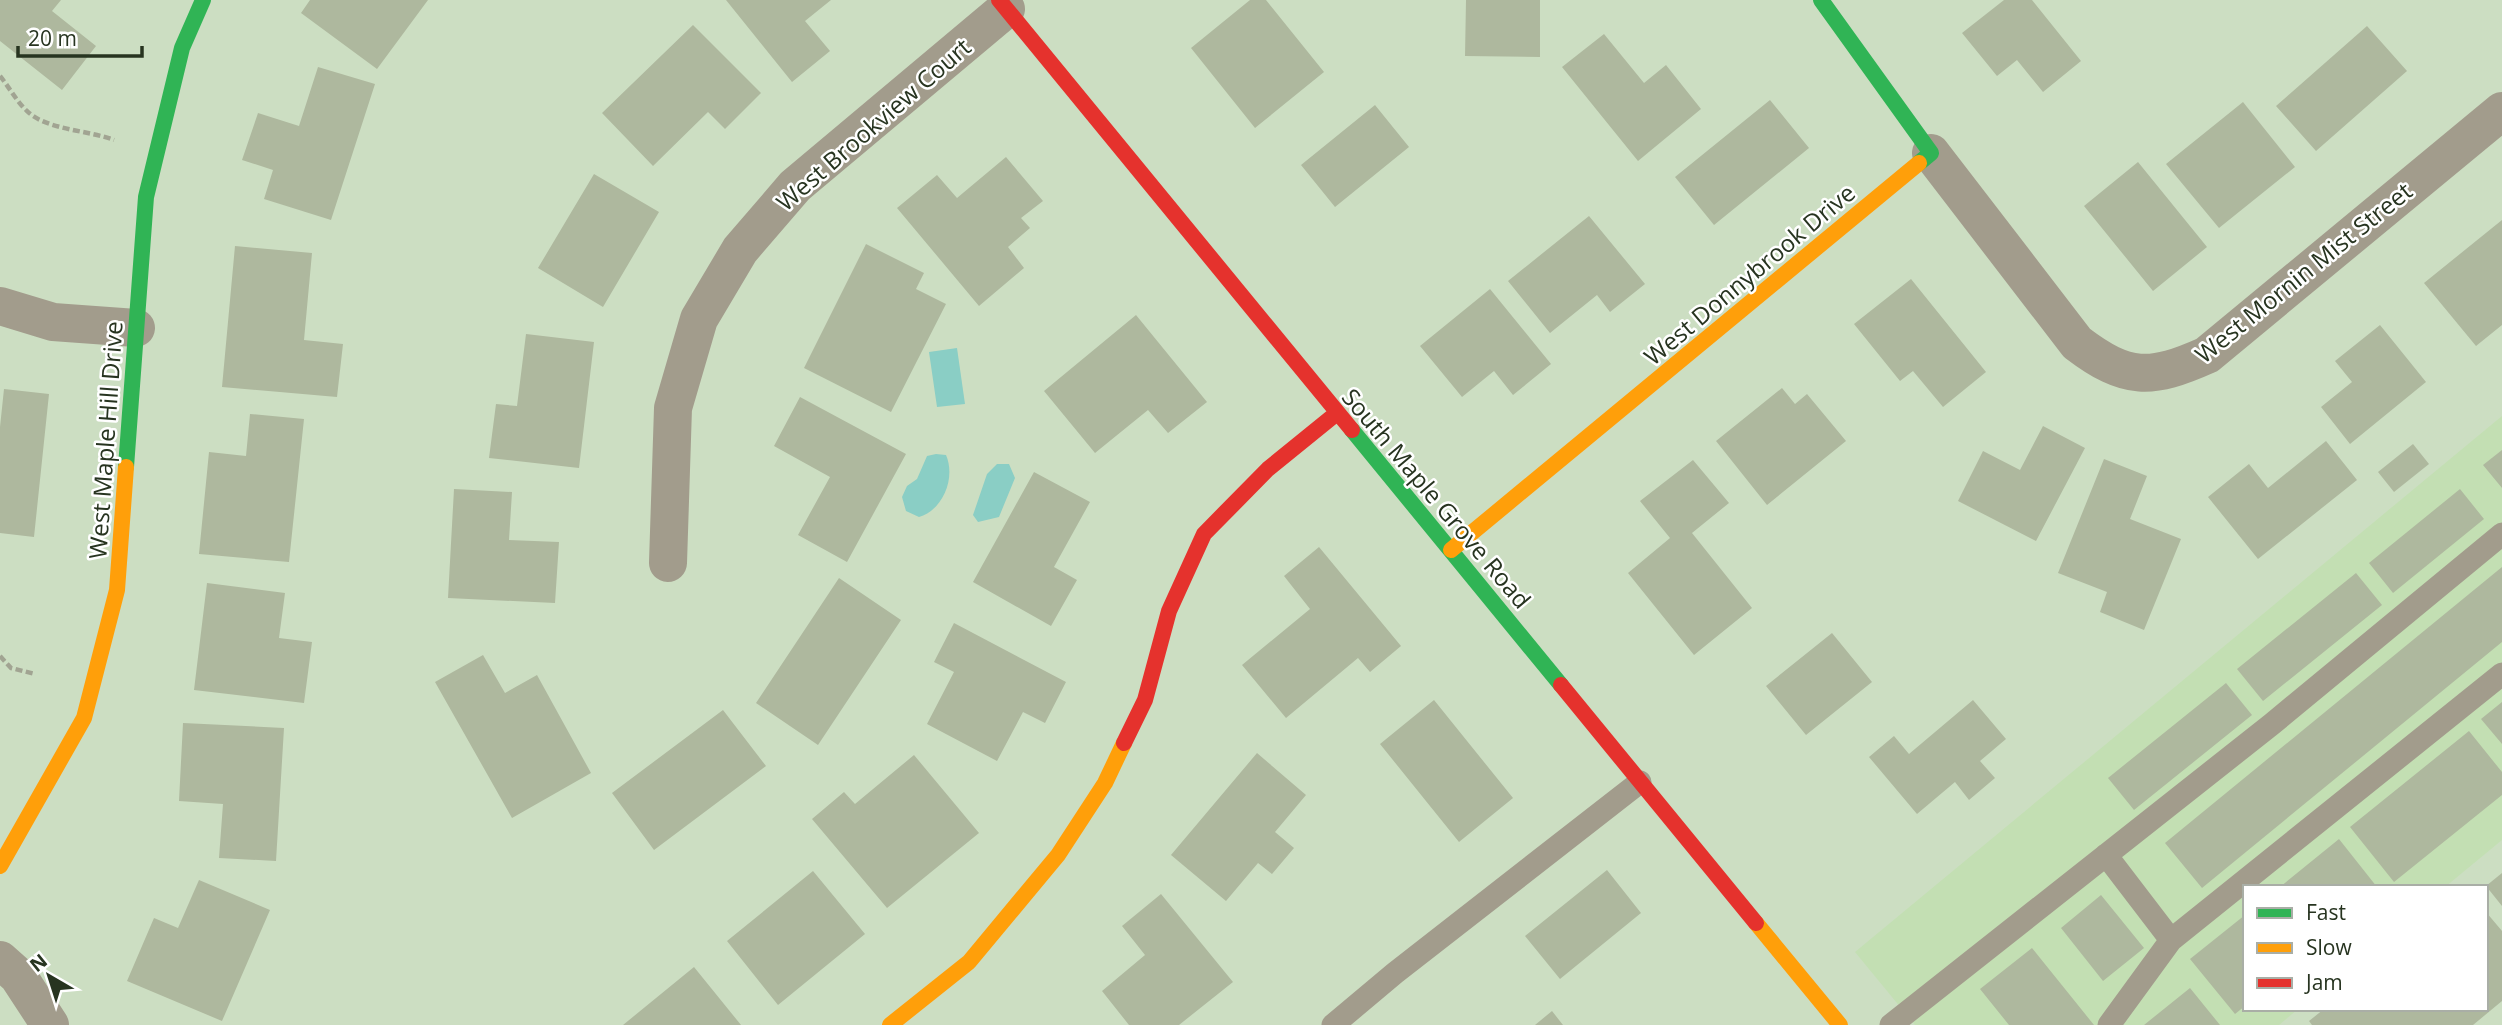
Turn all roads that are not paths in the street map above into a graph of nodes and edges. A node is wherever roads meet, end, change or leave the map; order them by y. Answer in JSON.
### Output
{"nodes":[{"id":1,"x":203,"y":0,"type":"edge"},
{"id":2,"x":1821,"y":0,"type":"edge"},
{"id":3,"x":1002,"y":4,"type":"edge"},
{"id":4,"x":2502,"y":111,"type":"edge"},
{"id":5,"x":1931,"y":153,"type":"junction"},
{"id":6,"x":0,"y":306,"type":"edge"},
{"id":7,"x":136,"y":328,"type":"junction"},
{"id":8,"x":1337,"y":413,"type":"junction"},
{"id":9,"x":2502,"y":534,"type":"edge"},
{"id":10,"x":1451,"y":550,"type":"junction"},
{"id":11,"x":668,"y":563,"type":"dead end"},
{"id":12,"x":2502,"y":674,"type":"edge"},
{"id":13,"x":1640,"y":782,"type":"junction"},
{"id":14,"x":2106,"y":855,"type":"junction"},
{"id":15,"x":0,"y":866,"type":"edge"},
{"id":16,"x":2171,"y":940,"type":"junction"},
{"id":17,"x":0,"y":960,"type":"edge"},
{"id":18,"x":50,"y":1025,"type":"edge"},
{"id":19,"x":890,"y":1025,"type":"edge"},
{"id":20,"x":1333,"y":1025,"type":"edge"},
{"id":21,"x":1840,"y":1025,"type":"edge"},
{"id":22,"x":1891,"y":1025,"type":"edge"},
{"id":23,"x":2109,"y":1025,"type":"edge"}],
"edges":[{"from":1,"to":7,"type":"street","name":"West Maple Hill Drive"},
{"from":2,"to":5,"type":"street"},
{"from":3,"to":8,"type":"street","name":"South Maple Grove Road"},
{"from":3,"to":11,"type":"street","name":"West Brookview Court"},
{"from":4,"to":5,"type":"street","name":"West Mornin Mist Street"},
{"from":5,"to":10,"type":"street","name":"West Donnybrook Drive"},
{"from":6,"to":7,"type":"street"},
{"from":7,"to":15,"type":"street","name":"West Maple Hill Drive"},
{"from":8,"to":10,"type":"street","name":"South Maple Grove Road"},
{"from":8,"to":19,"type":"street"},
{"from":9,"to":14,"type":"lane"},
{"from":10,"to":13,"type":"street","name":"South Maple Grove Road"},
{"from":12,"to":16,"type":"lane"},
{"from":13,"to":20,"type":"lane"},
{"from":13,"to":21,"type":"street","name":"South Maple Grove Road"},
{"from":14,"to":16,"type":"lane"},
{"from":14,"to":22,"type":"lane"},
{"from":16,"to":23,"type":"lane"},
{"from":17,"to":18,"type":"street"}]}
